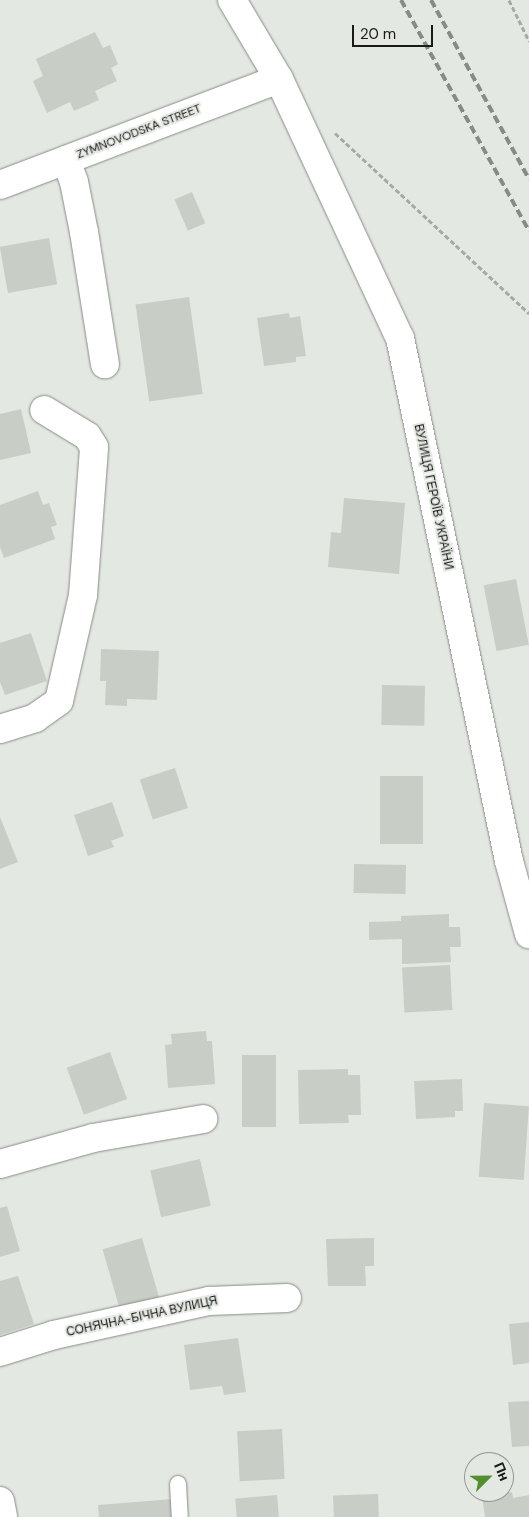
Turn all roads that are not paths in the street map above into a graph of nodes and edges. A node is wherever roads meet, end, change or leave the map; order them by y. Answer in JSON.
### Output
{"nodes":[{"id":1,"x":232,"y":0,"type":"edge"},
{"id":2,"x":274,"y":72,"type":"junction"},
{"id":3,"x":66,"y":160,"type":"junction"},
{"id":4,"x":0,"y":185,"type":"edge"},
{"id":5,"x":104,"y":364,"type":"dead end"},
{"id":6,"x":44,"y":410,"type":"dead end"},
{"id":7,"x":0,"y":729,"type":"edge"},
{"id":8,"x":529,"y":934,"type":"edge"},
{"id":9,"x":203,"y":1118,"type":"dead end"},
{"id":10,"x":0,"y":1164,"type":"edge"},
{"id":11,"x":287,"y":1298,"type":"dead end"},
{"id":12,"x":0,"y":1352,"type":"edge"},
{"id":13,"x":178,"y":1484,"type":"dead end"},
{"id":14,"x":0,"y":1501,"type":"edge"},
{"id":15,"x":3,"y":1517,"type":"edge"},
{"id":16,"x":180,"y":1517,"type":"edge"}],
"edges":[{"from":1,"to":2,"type":"street","name":"ВУЛИЦЯ ГЕРОЇВ УКРАЇНИ"},
{"from":2,"to":3,"type":"street","name":"ZYMNOVODSKA STREET"},
{"from":2,"to":8,"type":"street","name":"ВУЛИЦЯ ГЕРОЇВ УКРАЇНИ"},
{"from":3,"to":4,"type":"street","name":"ZYMNOVODSKA STREET"},
{"from":3,"to":5,"type":"street"},
{"from":6,"to":7,"type":"street"},
{"from":9,"to":10,"type":"street"},
{"from":11,"to":12,"type":"street","name":"СОНЯЧНА-БІЧНА ВУЛИЦЯ"},
{"from":13,"to":16,"type":"lane"},
{"from":14,"to":15,"type":"street"}]}
